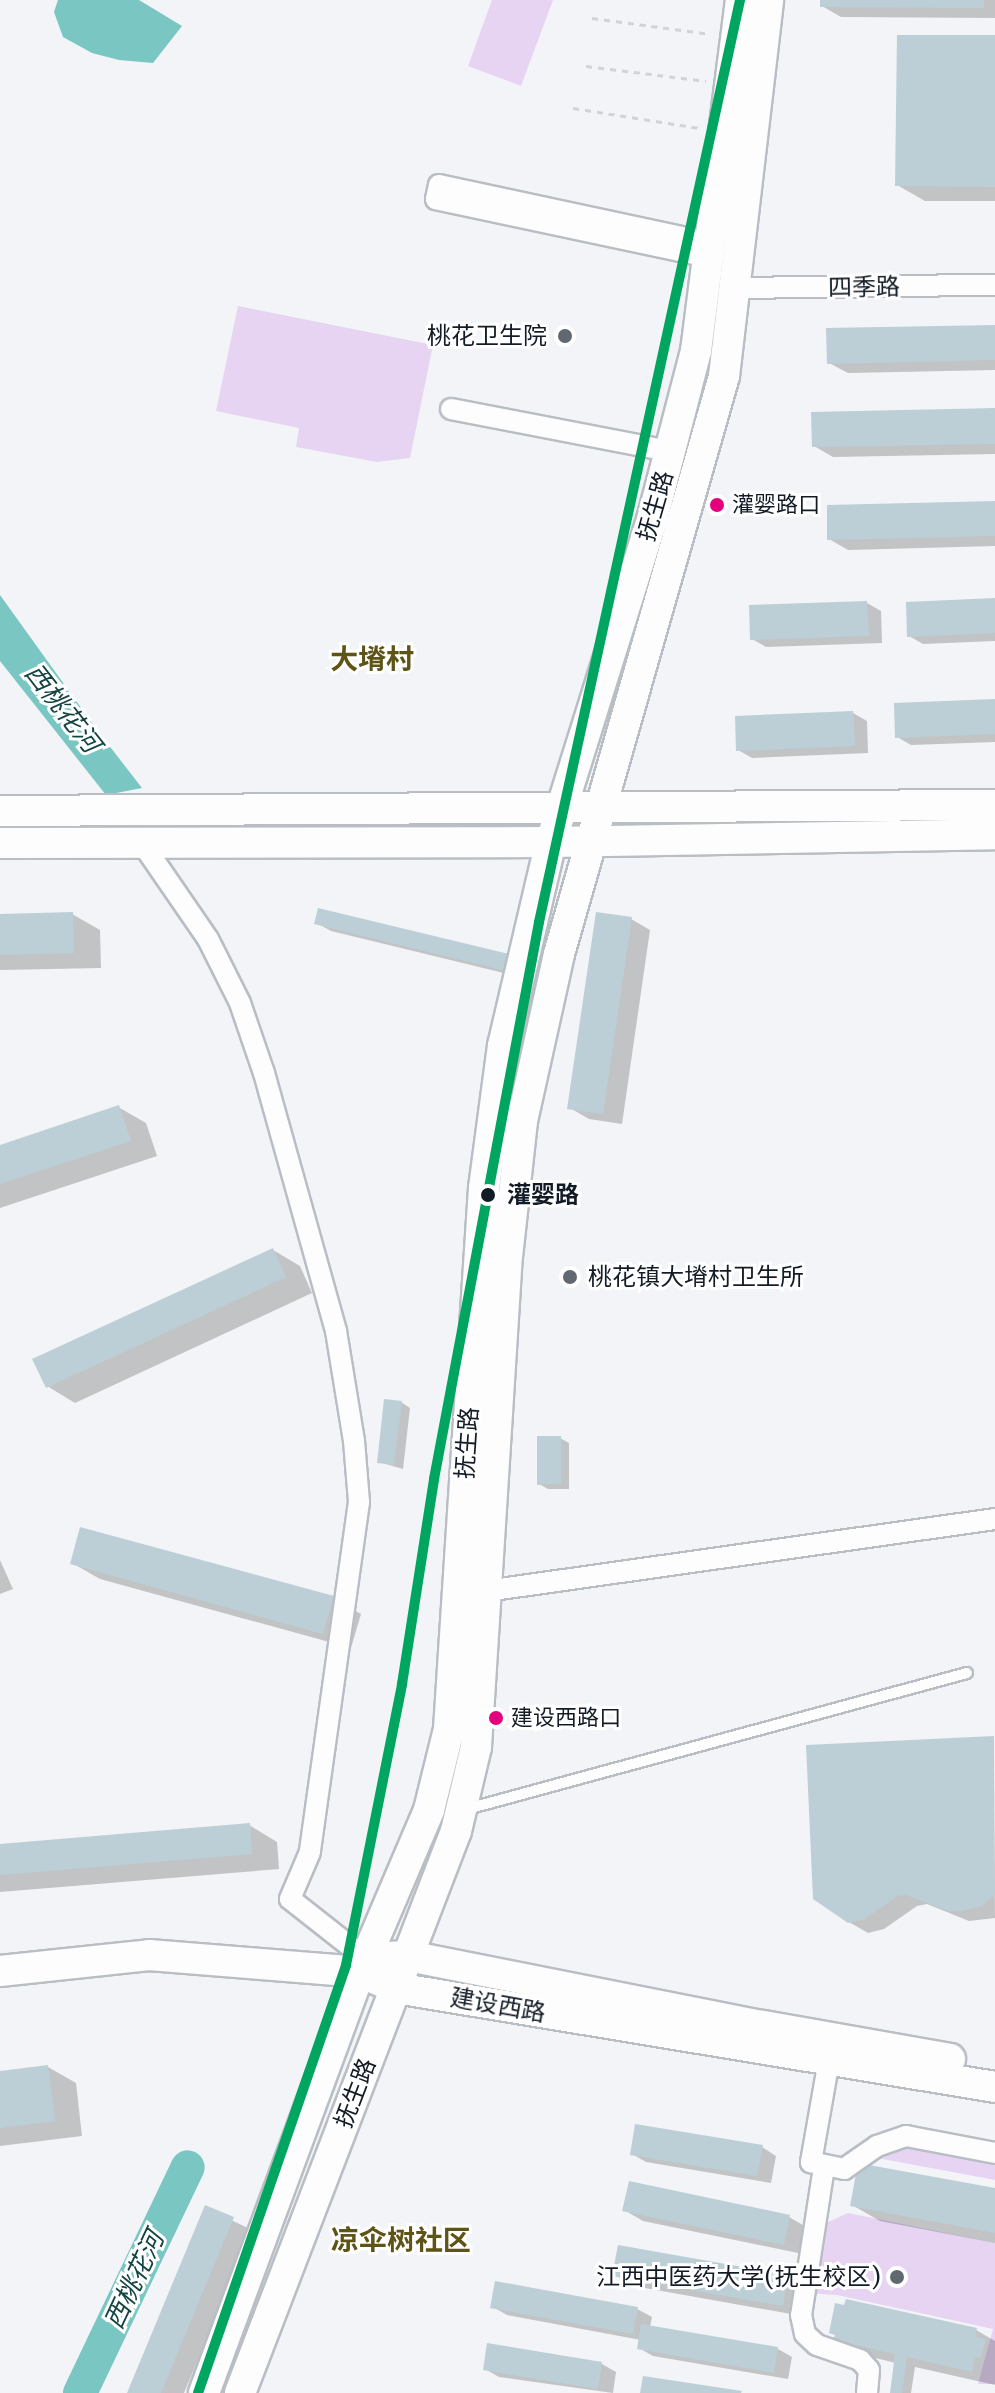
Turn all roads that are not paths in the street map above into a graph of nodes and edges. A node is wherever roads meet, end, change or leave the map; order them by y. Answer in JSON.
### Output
{"nodes":[{"id":1,"x":741,"y":0,"type":"edge"},
{"id":2,"x":768,"y":0,"type":"edge"},
{"id":3,"x":709,"y":250,"type":"junction"},
{"id":4,"x":995,"y":285,"type":"edge"},
{"id":5,"x":734,"y":288,"type":"junction"},
{"id":6,"x":451,"y":409,"type":"dead end"},
{"id":7,"x":670,"y":451,"type":"junction"},
{"id":8,"x":995,"y":805,"type":"edge"},
{"id":9,"x":600,"y":809,"type":"junction"},
{"id":10,"x":561,"y":810,"type":"junction"},
{"id":11,"x":0,"y":811,"type":"edge"},
{"id":12,"x":995,"y":834,"type":"edge"},
{"id":13,"x":591,"y":840,"type":"junction"},
{"id":14,"x":551,"y":842,"type":"junction"},
{"id":15,"x":0,"y":843,"type":"edge"},
{"id":16,"x":142,"y":843,"type":"junction"},
{"id":17,"x":995,"y":1519,"type":"edge"},
{"id":18,"x":486,"y":1591,"type":"junction"},
{"id":19,"x":967,"y":1673,"type":"dead end"},
{"id":20,"x":460,"y":1811,"type":"junction"},
{"id":21,"x":408,"y":1956,"type":"junction"},
{"id":22,"x":0,"y":1957,"type":"edge"},
{"id":23,"x":363,"y":1965,"type":"junction"},
{"id":24,"x":0,"y":1971,"type":"edge"},
{"id":25,"x":396,"y":1988,"type":"junction"},
{"id":26,"x":829,"y":2060,"type":"junction"},
{"id":27,"x":995,"y":2066,"type":"edge"},
{"id":28,"x":995,"y":2087,"type":"edge"},
{"id":29,"x":995,"y":2153,"type":"edge"},
{"id":30,"x":824,"y":2167,"type":"junction"},
{"id":31,"x":204,"y":2393,"type":"edge"},
{"id":32,"x":240,"y":2393,"type":"edge"},
{"id":33,"x":867,"y":2393,"type":"edge"}],
"edges":[{"from":1,"to":3,"type":"main road","name":"抚生路"},
{"from":2,"to":5,"type":"main road","name":"抚生路"},
{"from":3,"to":3,"type":"street"},
{"from":3,"to":7,"type":"main road","name":"抚生路"},
{"from":4,"to":5,"type":"street","name":"四季路"},
{"from":5,"to":9,"type":"main road","name":"抚生路"},
{"from":6,"to":7,"type":"street"},
{"from":7,"to":10,"type":"main road","name":"抚生路"},
{"from":8,"to":9,"type":"main road"},
{"from":9,"to":10,"type":"main road"},
{"from":9,"to":13,"type":"main road","name":"抚生路"},
{"from":10,"to":11,"type":"main road"},
{"from":10,"to":14,"type":"main road","name":"抚生路"},
{"from":12,"to":13,"type":"main road"},
{"from":13,"to":14,"type":"main road"},
{"from":13,"to":18,"type":"main road","name":"抚生路"},
{"from":14,"to":16,"type":"main road"},
{"from":14,"to":23,"type":"main road","name":"抚生路"},
{"from":15,"to":16,"type":"main road"},
{"from":16,"to":23,"type":"street"},
{"from":17,"to":18,"type":"street"},
{"from":18,"to":20,"type":"main road","name":"抚生路"},
{"from":19,"to":20,"type":"lane"},
{"from":20,"to":21,"type":"main road","name":"抚生路"},
{"from":21,"to":23,"type":"main road","name":"建设西路"},
{"from":21,"to":25,"type":"main road","name":"抚生路"},
{"from":21,"to":27,"type":"main road","name":"建设西路"},
{"from":22,"to":23,"type":"main road","name":"建设西路"},
{"from":23,"to":24,"type":"main road","name":"建设西路"},
{"from":23,"to":25,"type":"main road","name":"建设西路"},
{"from":23,"to":31,"type":"main road","name":"抚生路"},
{"from":25,"to":26,"type":"main road","name":"建设西路"},
{"from":25,"to":32,"type":"main road","name":"抚生路"},
{"from":26,"to":28,"type":"main road","name":"建设西路"},
{"from":26,"to":30,"type":"street"},
{"from":29,"to":30,"type":"street"},
{"from":30,"to":33,"type":"street"}]}
